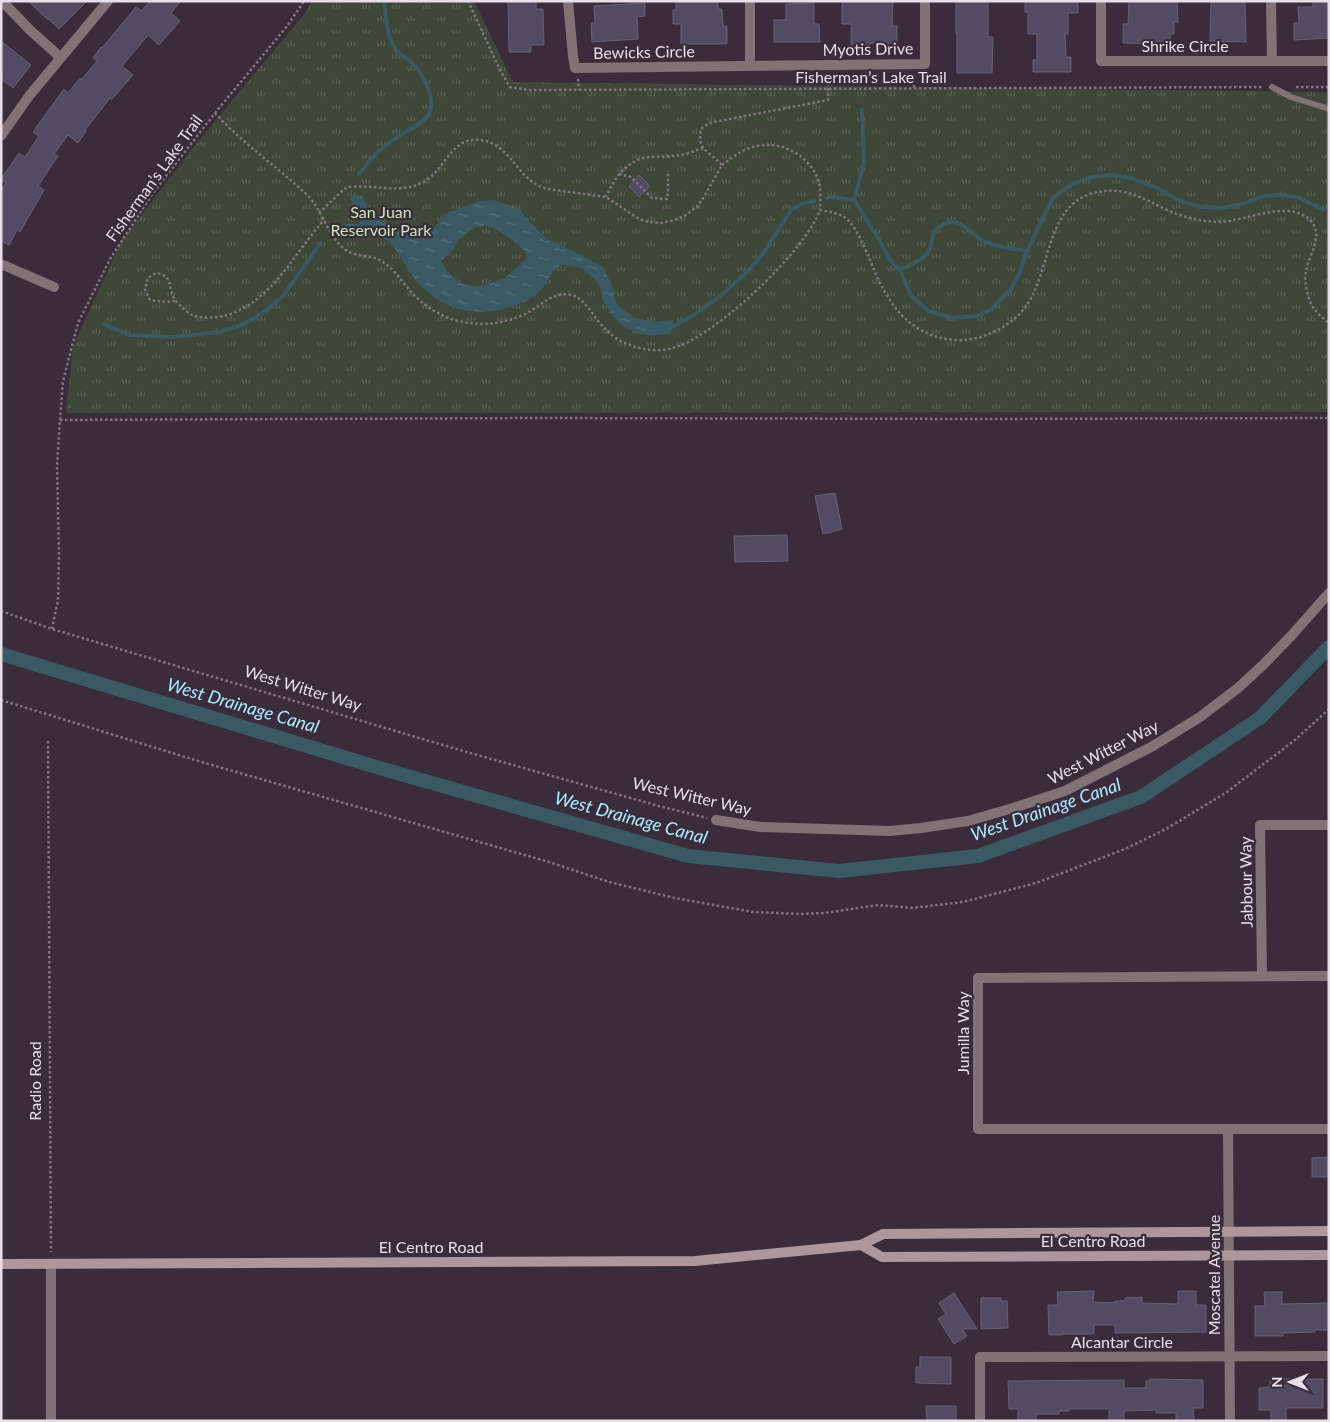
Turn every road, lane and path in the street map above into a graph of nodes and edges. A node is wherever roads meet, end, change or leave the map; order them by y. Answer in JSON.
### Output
{"nodes":[{"id":1,"x":2,"y":1,"type":"edge"},
{"id":2,"x":108,"y":1,"type":"edge"},
{"id":3,"x":304,"y":1,"type":"edge"},
{"id":4,"x":468,"y":1,"type":"edge"},
{"id":5,"x":568,"y":1,"type":"edge"},
{"id":6,"x":750,"y":1,"type":"edge"},
{"id":7,"x":925,"y":1,"type":"edge"},
{"id":8,"x":1101,"y":1,"type":"edge"},
{"id":9,"x":1271,"y":1,"type":"edge"},
{"id":10,"x":60,"y":57,"type":"junction"},
{"id":11,"x":1272,"y":61,"type":"junction"},
{"id":12,"x":1329,"y":61,"type":"edge"},
{"id":13,"x":750,"y":65,"type":"junction"},
{"id":14,"x":914,"y":80,"type":"dead end"},
{"id":15,"x":579,"y":82,"type":"dead end"},
{"id":16,"x":1272,"y":87,"type":"junction"},
{"id":17,"x":1329,"y":87,"type":"edge"},
{"id":18,"x":914,"y":88,"type":"junction"},
{"id":19,"x":828,"y":89,"type":"junction"},
{"id":20,"x":579,"y":90,"type":"junction"},
{"id":21,"x":1329,"y":108,"type":"edge"},
{"id":22,"x":215,"y":113,"type":"junction"},
{"id":23,"x":1,"y":136,"type":"edge"},
{"id":24,"x":703,"y":148,"type":"junction"},
{"id":25,"x":722,"y":165,"type":"junction"},
{"id":26,"x":668,"y":171,"type":"dead end"},
{"id":27,"x":619,"y":174,"type":"junction"},
{"id":28,"x":606,"y":197,"type":"junction"},
{"id":29,"x":820,"y":210,"type":"junction"},
{"id":30,"x":319,"y":212,"type":"junction"},
{"id":31,"x":324,"y":220,"type":"junction"},
{"id":32,"x":1,"y":264,"type":"edge"},
{"id":33,"x":54,"y":287,"type":"dead end"},
{"id":34,"x":175,"y":301,"type":"junction"},
{"id":35,"x":1329,"y":323,"type":"edge"},
{"id":36,"x":1329,"y":418,"type":"edge"},
{"id":37,"x":60,"y":420,"type":"junction"},
{"id":38,"x":1329,"y":593,"type":"edge"},
{"id":39,"x":1,"y":611,"type":"edge"},
{"id":40,"x":52,"y":629,"type":"junction"},
{"id":41,"x":1,"y":700,"type":"edge"},
{"id":42,"x":1329,"y":709,"type":"edge"},
{"id":43,"x":48,"y":741,"type":"dead end"},
{"id":44,"x":716,"y":820,"type":"joint"},
{"id":45,"x":1329,"y":825,"type":"edge"},
{"id":46,"x":1262,"y":976,"type":"junction"},
{"id":47,"x":1329,"y":976,"type":"edge"},
{"id":48,"x":1329,"y":1129,"type":"edge"},
{"id":49,"x":1228,"y":1130,"type":"junction"},
{"id":50,"x":1329,"y":1231,"type":"edge"},
{"id":51,"x":1228,"y":1232,"type":"junction"},
{"id":52,"x":861,"y":1245,"type":"junction"},
{"id":53,"x":1228,"y":1255,"type":"junction"},
{"id":54,"x":1329,"y":1255,"type":"edge"},
{"id":55,"x":1,"y":1264,"type":"edge"},
{"id":56,"x":51,"y":1264,"type":"junction"},
{"id":57,"x":1230,"y":1356,"type":"junction"},
{"id":58,"x":1329,"y":1356,"type":"edge"},
{"id":59,"x":51,"y":1421,"type":"edge"},
{"id":60,"x":980,"y":1421,"type":"edge"},
{"id":61,"x":1230,"y":1421,"type":"edge"}],
"edges":[{"from":1,"to":10,"type":"street"},
{"from":2,"to":10,"type":"street"},
{"from":3,"to":22,"type":"path","name":"Fisherman’s Lake Trail"},
{"from":4,"to":20,"type":"path","name":"Fisherman’s Lake Trail"},
{"from":5,"to":13,"type":"street","name":"Bewicks Circle"},
{"from":6,"to":13,"type":"street"},
{"from":7,"to":13,"type":"street","name":"Myotis Drive"},
{"from":8,"to":11,"type":"street","name":"Shrike Circle"},
{"from":9,"to":11,"type":"street"},
{"from":10,"to":23,"type":"street"},
{"from":11,"to":12,"type":"street","name":"Shrike Circle"},
{"from":14,"to":18,"type":"path"},
{"from":15,"to":20,"type":"path"},
{"from":16,"to":17,"type":"path","name":"Fisherman’s Lake Trail"},
{"from":16,"to":18,"type":"path","name":"Fisherman’s Lake Trail"},
{"from":16,"to":21,"type":"lane"},
{"from":18,"to":19,"type":"path","name":"Fisherman’s Lake Trail"},
{"from":19,"to":20,"type":"path","name":"Fisherman’s Lake Trail"},
{"from":19,"to":24,"type":"path"},
{"from":22,"to":30,"type":"path"},
{"from":22,"to":37,"type":"path","name":"Fisherman’s Lake Trail"},
{"from":24,"to":25,"type":"path"},
{"from":24,"to":27,"type":"path"},
{"from":25,"to":28,"type":"path"},
{"from":25,"to":29,"type":"path"},
{"from":26,"to":27,"type":"path"},
{"from":27,"to":28,"type":"path"},
{"from":28,"to":30,"type":"path"},
{"from":29,"to":31,"type":"path"},
{"from":29,"to":35,"type":"path"},
{"from":30,"to":31,"type":"path"},
{"from":31,"to":34,"type":"path"},
{"from":32,"to":33,"type":"street"},
{"from":34,"to":34,"type":"path"},
{"from":36,"to":37,"type":"path"},
{"from":37,"to":40,"type":"path","name":"Fisherman’s Lake Trail"},
{"from":38,"to":44,"type":"street","name":"West Witter Way"},
{"from":39,"to":40,"type":"path","name":"West Witter Way"},
{"from":40,"to":44,"type":"path","name":"West Witter Way"},
{"from":41,"to":42,"type":"path"},
{"from":43,"to":56,"type":"path","name":"Radio Road"},
{"from":45,"to":46,"type":"street","name":"Jabbour Way"},
{"from":46,"to":47,"type":"street","name":"Jumilla Way"},
{"from":46,"to":49,"type":"street","name":"Jumilla Way"},
{"from":48,"to":49,"type":"street"},
{"from":49,"to":51,"type":"street","name":"Moscatel Avenue"},
{"from":50,"to":51,"type":"main road","name":"El Centro Road"},
{"from":51,"to":52,"type":"main road","name":"El Centro Road"},
{"from":51,"to":53,"type":"street","name":"Moscatel Avenue"},
{"from":52,"to":53,"type":"main road","name":"El Centro Road"},
{"from":52,"to":56,"type":"main road","name":"El Centro Road"},
{"from":53,"to":54,"type":"main road","name":"El Centro Road"},
{"from":53,"to":57,"type":"street","name":"Moscatel Avenue"},
{"from":55,"to":56,"type":"main road","name":"El Centro Road"},
{"from":56,"to":59,"type":"street"},
{"from":57,"to":58,"type":"street","name":"Alcantar Circle"},
{"from":57,"to":60,"type":"street","name":"Alcantar Circle"},
{"from":57,"to":61,"type":"street","name":"Moscatel Avenue"}]}
